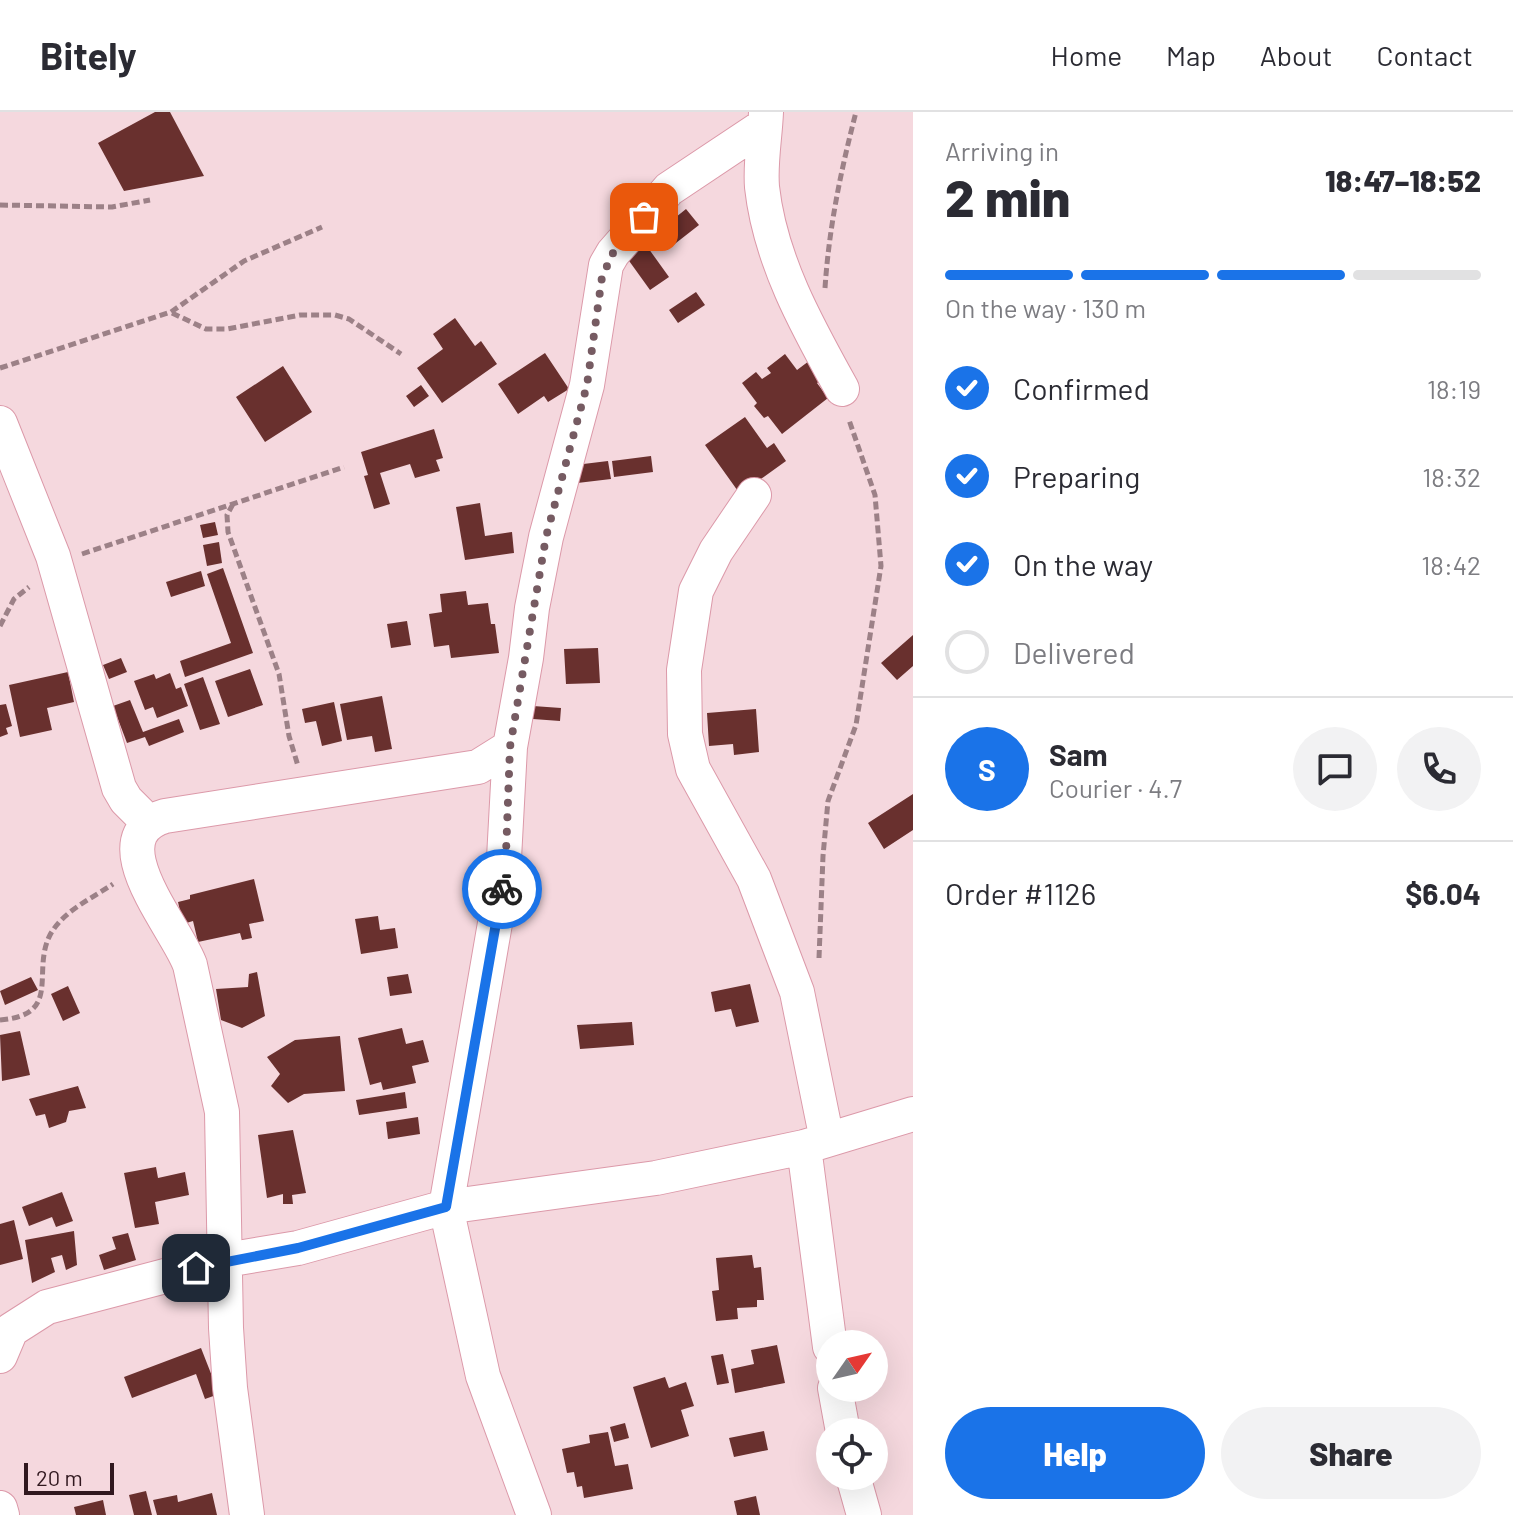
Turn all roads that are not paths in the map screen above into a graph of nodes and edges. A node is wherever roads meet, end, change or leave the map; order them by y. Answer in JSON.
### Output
{"nodes":[{"id":1,"x":766,"y":118,"type":"edge"},
{"id":2,"x":842,"y":389,"type":"road end"},
{"id":3,"x":0,"y":423,"type":"edge"},
{"id":4,"x":754,"y":495,"type":"dead end"},
{"id":5,"x":510,"y":747,"type":"junction"},
{"id":6,"x":149,"y":823,"type":"junction"},
{"id":7,"x":913,"y":1114,"type":"edge"},
{"id":8,"x":815,"y":1144,"type":"junction"},
{"id":9,"x":446,"y":1207,"type":"junction"},
{"id":10,"x":226,"y":1260,"type":"junction"},
{"id":11,"x":829,"y":1330,"type":"edge"},
{"id":12,"x":0,"y":1356,"type":"edge"},
{"id":13,"x":857,"y":1490,"type":"edge"},
{"id":14,"x":0,"y":1508,"type":"edge"},
{"id":15,"x":2,"y":1515,"type":"edge"},
{"id":16,"x":247,"y":1515,"type":"edge"},
{"id":17,"x":534,"y":1515,"type":"edge"},
{"id":18,"x":864,"y":1515,"type":"edge"}],
"edges":[{"from":1,"to":2,"type":"street"},
{"from":1,"to":5,"type":"street"},
{"from":3,"to":6,"type":"street"},
{"from":4,"to":8,"type":"street"},
{"from":5,"to":6,"type":"street"},
{"from":5,"to":9,"type":"street"},
{"from":6,"to":10,"type":"street"},
{"from":7,"to":8,"type":"street"},
{"from":8,"to":9,"type":"street"},
{"from":8,"to":11,"type":"street"},
{"from":9,"to":10,"type":"street"},
{"from":9,"to":17,"type":"street"},
{"from":10,"to":12,"type":"street"},
{"from":10,"to":16,"type":"street"},
{"from":13,"to":18,"type":"street"},
{"from":14,"to":15,"type":"street"}]}
